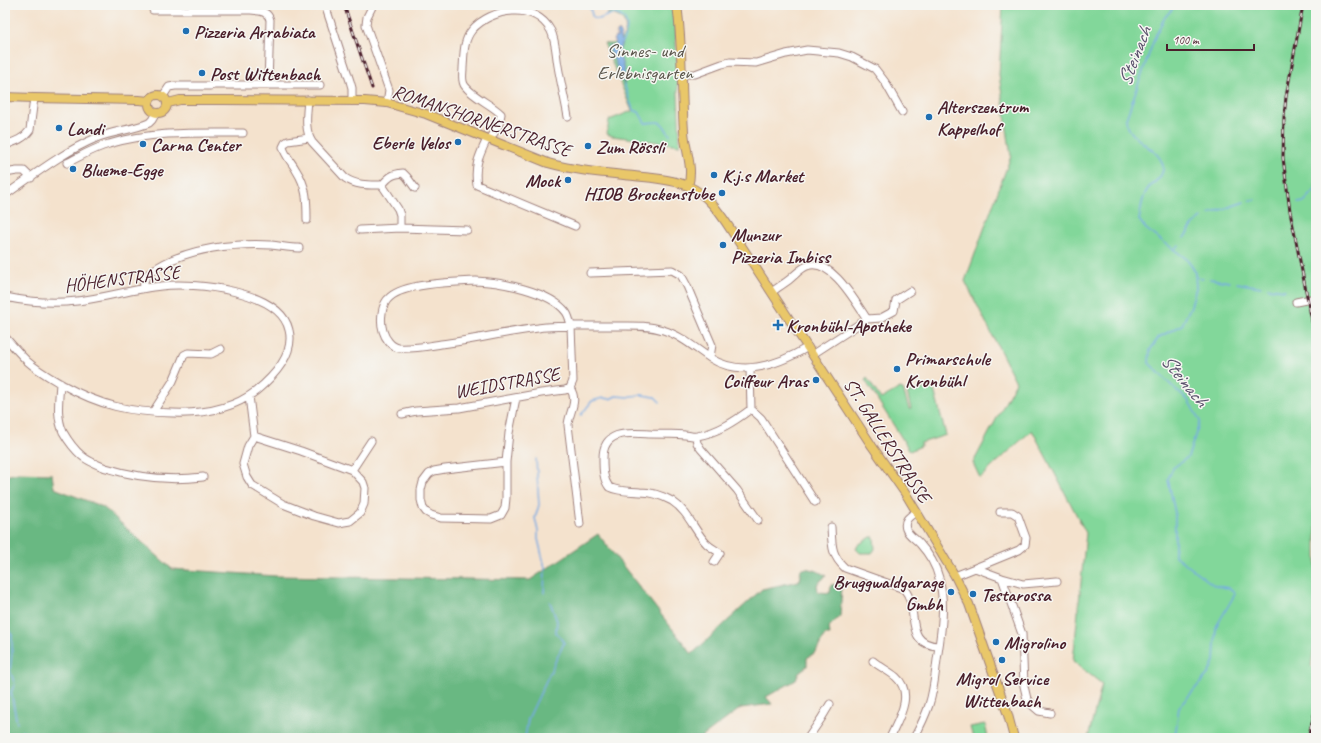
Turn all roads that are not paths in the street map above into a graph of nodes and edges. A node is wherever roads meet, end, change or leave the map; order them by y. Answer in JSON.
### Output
{"nodes":[{"id":1,"x":326,"y":5,"type":"edge"},
{"id":2,"x":373,"y":5,"type":"edge"},
{"id":3,"x":677,"y":5,"type":"edge"},
{"id":4,"x":154,"y":10,"type":"dead end"},
{"id":5,"x":682,"y":74,"type":"junction"},
{"id":6,"x":268,"y":85,"type":"junction"},
{"id":7,"x":320,"y":85,"type":"dead end"},
{"id":8,"x":5,"y":97,"type":"edge"},
{"id":9,"x":34,"y":98,"type":"junction"},
{"id":10,"x":166,"y":99,"type":"junction"},
{"id":11,"x":308,"y":100,"type":"junction"},
{"id":12,"x":149,"y":101,"type":"junction"},
{"id":13,"x":352,"y":101,"type":"junction"},
{"id":14,"x":387,"y":103,"type":"junction"},
{"id":15,"x":902,"y":112,"type":"dead end"},
{"id":16,"x":156,"y":113,"type":"junction"},
{"id":17,"x":568,"y":117,"type":"dead end"},
{"id":18,"x":126,"y":128,"type":"junction"},
{"id":19,"x":243,"y":133,"type":"dead end"},
{"id":20,"x":309,"y":138,"type":"junction"},
{"id":21,"x":129,"y":140,"type":"junction"},
{"id":22,"x":489,"y":140,"type":"junction"},
{"id":23,"x":5,"y":145,"type":"edge"},
{"id":24,"x":67,"y":163,"type":"dead end"},
{"id":25,"x":5,"y":173,"type":"edge"},
{"id":26,"x":31,"y":178,"type":"junction"},
{"id":27,"x":382,"y":185,"type":"junction"},
{"id":28,"x":688,"y":186,"type":"junction"},
{"id":29,"x":415,"y":188,"type":"dead end"},
{"id":30,"x":5,"y":195,"type":"edge"},
{"id":31,"x":308,"y":220,"type":"dead end"},
{"id":32,"x":575,"y":226,"type":"dead end"},
{"id":33,"x":400,"y":228,"type":"junction"},
{"id":34,"x":360,"y":230,"type":"dead end"},
{"id":35,"x":467,"y":230,"type":"dead end"},
{"id":36,"x":299,"y":248,"type":"dead end"},
{"id":37,"x":590,"y":273,"type":"dead end"},
{"id":38,"x":144,"y":288,"type":"junction"},
{"id":39,"x":910,"y":291,"type":"dead end"},
{"id":40,"x":772,"y":292,"type":"junction"},
{"id":41,"x":5,"y":297,"type":"edge"},
{"id":42,"x":1316,"y":298,"type":"edge"},
{"id":43,"x":1296,"y":302,"type":"dead end"},
{"id":44,"x":867,"y":319,"type":"junction"},
{"id":45,"x":571,"y":326,"type":"junction"},
{"id":46,"x":5,"y":337,"type":"edge"},
{"id":47,"x":221,"y":349,"type":"dead end"},
{"id":48,"x":810,"y":351,"type":"junction"},
{"id":49,"x":710,"y":357,"type":"junction"},
{"id":50,"x":750,"y":368,"type":"junction"},
{"id":51,"x":60,"y":383,"type":"junction"},
{"id":52,"x":570,"y":388,"type":"junction"},
{"id":53,"x":249,"y":396,"type":"junction"},
{"id":54,"x":516,"y":398,"type":"junction"},
{"id":55,"x":751,"y":409,"type":"junction"},
{"id":56,"x":153,"y":412,"type":"junction"},
{"id":57,"x":402,"y":414,"type":"dead end"},
{"id":58,"x":254,"y":436,"type":"junction"},
{"id":59,"x":696,"y":437,"type":"junction"},
{"id":60,"x":371,"y":441,"type":"dead end"},
{"id":61,"x":506,"y":462,"type":"junction"},
{"id":62,"x":352,"y":470,"type":"junction"},
{"id":63,"x":203,"y":477,"type":"dead end"},
{"id":64,"x":815,"y":502,"type":"dead end"},
{"id":65,"x":916,"y":512,"type":"junction"},
{"id":66,"x":1000,"y":512,"type":"dead end"},
{"id":67,"x":758,"y":520,"type":"dead end"},
{"id":68,"x":580,"y":524,"type":"dead end"},
{"id":69,"x":831,"y":527,"type":"dead end"},
{"id":70,"x":714,"y":562,"type":"dead end"},
{"id":71,"x":975,"y":568,"type":"junction"},
{"id":72,"x":956,"y":576,"type":"junction"},
{"id":73,"x":1002,"y":578,"type":"junction"},
{"id":74,"x":1057,"y":581,"type":"dead end"},
{"id":75,"x":939,"y":646,"type":"junction"},
{"id":76,"x":872,"y":661,"type":"dead end"},
{"id":77,"x":830,"y":704,"type":"dead end"},
{"id":78,"x":1050,"y":713,"type":"dead end"},
{"id":79,"x":808,"y":738,"type":"edge"},
{"id":80,"x":890,"y":738,"type":"edge"},
{"id":81,"x":914,"y":738,"type":"edge"},
{"id":82,"x":1014,"y":738,"type":"edge"}],
"edges":[{"from":1,"to":13,"type":"street"},
{"from":2,"to":14,"type":"street"},
{"from":3,"to":5,"type":"main road"},
{"from":4,"to":6,"type":"street"},
{"from":5,"to":15,"type":"street"},
{"from":5,"to":28,"type":"main road"},
{"from":6,"to":7,"type":"street"},
{"from":6,"to":10,"type":"street"},
{"from":8,"to":9,"type":"main road"},
{"from":9,"to":12,"type":"main road"},
{"from":9,"to":23,"type":"street"},
{"from":10,"to":11,"type":"main road","name":"ROMANSHORNERSTRASSE"},
{"from":10,"to":12,"type":"main road"},
{"from":10,"to":16,"type":"main road"},
{"from":11,"to":13,"type":"main road","name":"ROMANSHORNERSTRASSE"},
{"from":11,"to":20,"type":"street"},
{"from":12,"to":16,"type":"main road"},
{"from":13,"to":14,"type":"main road","name":"ROMANSHORNERSTRASSE"},
{"from":14,"to":22,"type":"main road","name":"ROMANSHORNERSTRASSE"},
{"from":16,"to":18,"type":"street"},
{"from":17,"to":22,"type":"street"},
{"from":18,"to":21,"type":"street"},
{"from":18,"to":26,"type":"street"},
{"from":19,"to":21,"type":"street"},
{"from":20,"to":27,"type":"street"},
{"from":20,"to":31,"type":"street"},
{"from":21,"to":24,"type":"street"},
{"from":22,"to":28,"type":"main road","name":"ROMANSHORNERSTRASSE"},
{"from":22,"to":32,"type":"street"},
{"from":25,"to":26,"type":"street"},
{"from":26,"to":30,"type":"street"},
{"from":27,"to":29,"type":"street"},
{"from":27,"to":33,"type":"street"},
{"from":28,"to":40,"type":"main road","name":"ST. GALLERSTRASSE"},
{"from":33,"to":34,"type":"street"},
{"from":33,"to":35,"type":"street"},
{"from":36,"to":38,"type":"street"},
{"from":37,"to":49,"type":"street"},
{"from":38,"to":41,"type":"street","name":"HÖHENSTRASSE"},
{"from":38,"to":53,"type":"street","name":"HÖHENSTRASSE"},
{"from":39,"to":44,"type":"street"},
{"from":40,"to":44,"type":"street"},
{"from":40,"to":48,"type":"main road","name":"ST. GALLERSTRASSE"},
{"from":42,"to":43,"type":"street"},
{"from":44,"to":48,"type":"street"},
{"from":45,"to":45,"type":"street"},
{"from":45,"to":49,"type":"street"},
{"from":45,"to":52,"type":"street","name":"WEIDSTRASSE"},
{"from":46,"to":51,"type":"street","name":"HÖHENSTRASSE"},
{"from":47,"to":56,"type":"street"},
{"from":48,"to":50,"type":"street"},
{"from":48,"to":65,"type":"main road","name":"ST. GALLERSTRASSE"},
{"from":49,"to":50,"type":"street"},
{"from":50,"to":55,"type":"street"},
{"from":51,"to":56,"type":"street","name":"HÖHENSTRASSE"},
{"from":51,"to":63,"type":"street"},
{"from":52,"to":54,"type":"street","name":"WEIDSTRASSE"},
{"from":52,"to":68,"type":"street"},
{"from":53,"to":56,"type":"street","name":"HÖHENSTRASSE"},
{"from":53,"to":58,"type":"street"},
{"from":54,"to":57,"type":"street","name":"WEIDSTRASSE"},
{"from":54,"to":61,"type":"street"},
{"from":55,"to":59,"type":"street"},
{"from":55,"to":64,"type":"street"},
{"from":58,"to":62,"type":"street"},
{"from":58,"to":62,"type":"street"},
{"from":59,"to":67,"type":"street"},
{"from":59,"to":70,"type":"street"},
{"from":60,"to":62,"type":"street"},
{"from":61,"to":61,"type":"street"},
{"from":65,"to":72,"type":"main road","name":"ST. GALLERSTRASSE"},
{"from":65,"to":75,"type":"street"},
{"from":66,"to":71,"type":"street"},
{"from":69,"to":75,"type":"street"},
{"from":71,"to":72,"type":"street"},
{"from":71,"to":73,"type":"street"},
{"from":72,"to":82,"type":"main road","name":"ST. GALLERSTRASSE"},
{"from":73,"to":74,"type":"street"},
{"from":73,"to":78,"type":"street"},
{"from":75,"to":81,"type":"street"},
{"from":76,"to":80,"type":"street"},
{"from":77,"to":79,"type":"street"}]}
